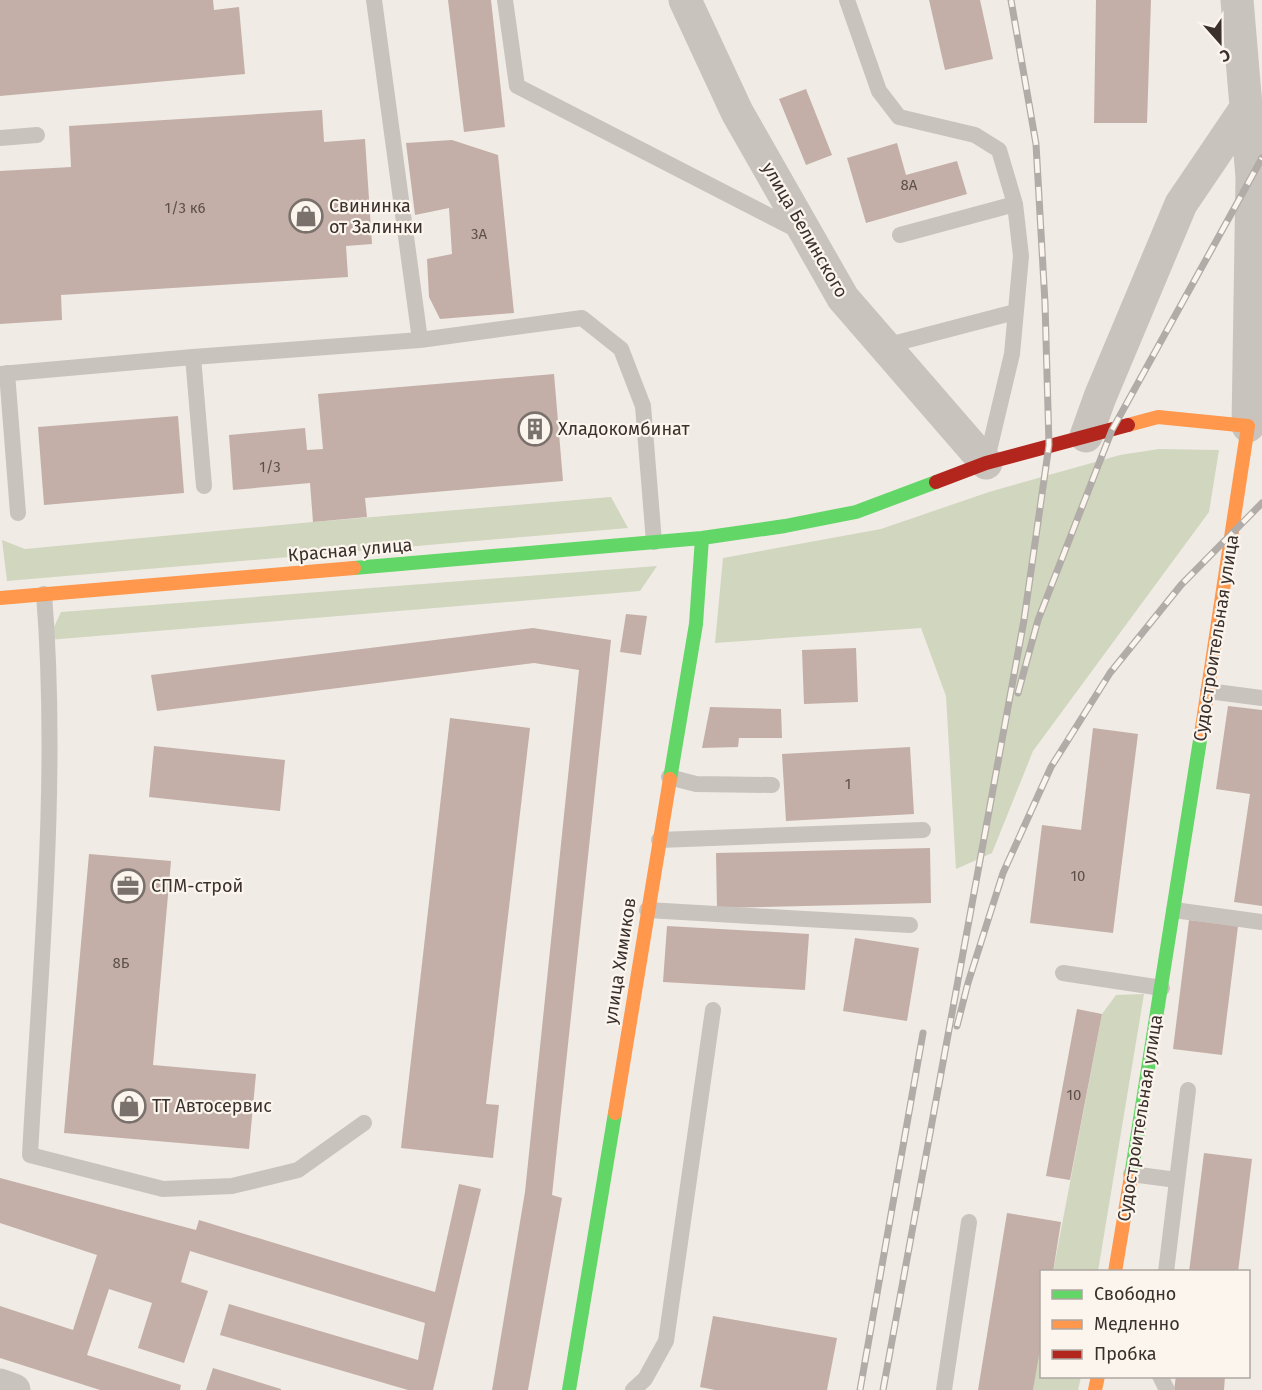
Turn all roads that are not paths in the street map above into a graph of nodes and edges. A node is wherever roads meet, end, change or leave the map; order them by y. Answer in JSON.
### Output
{"nodes":[{"id":1,"x":374,"y":0,"type":"edge"},
{"id":2,"x":505,"y":0,"type":"edge"},
{"id":3,"x":685,"y":0,"type":"edge"},
{"id":4,"x":847,"y":0,"type":"edge"},
{"id":5,"x":1237,"y":0,"type":"edge"},
{"id":6,"x":1251,"y":41,"type":"edge"},
{"id":7,"x":1246,"y":108,"type":"junction"},
{"id":8,"x":37,"y":135,"type":"dead end"},
{"id":9,"x":0,"y":138,"type":"edge"},
{"id":10,"x":1015,"y":204,"type":"junction"},
{"id":11,"x":807,"y":235,"type":"junction"},
{"id":12,"x":900,"y":235,"type":"dead end"},
{"id":13,"x":1016,"y":312,"type":"junction"},
{"id":14,"x":420,"y":340,"type":"junction"},
{"id":15,"x":885,"y":346,"type":"junction"},
{"id":16,"x":193,"y":357,"type":"junction"},
{"id":17,"x":4,"y":373,"type":"edge"},
{"id":18,"x":1248,"y":426,"type":"junction"},
{"id":19,"x":1086,"y":436,"type":"junction"},
{"id":20,"x":986,"y":463,"type":"junction"},
{"id":21,"x":204,"y":486,"type":"dead end"},
{"id":22,"x":18,"y":513,"type":"dead end"},
{"id":23,"x":702,"y":538,"type":"junction"},
{"id":24,"x":654,"y":542,"type":"junction"},
{"id":25,"x":44,"y":594,"type":"junction"},
{"id":26,"x":0,"y":598,"type":"edge"},
{"id":27,"x":1208,"y":691,"type":"junction"},
{"id":28,"x":1262,"y":698,"type":"edge"},
{"id":29,"x":669,"y":777,"type":"junction"},
{"id":30,"x":772,"y":785,"type":"dead end"},
{"id":31,"x":922,"y":830,"type":"dead end"},
{"id":32,"x":658,"y":840,"type":"junction"},
{"id":33,"x":647,"y":910,"type":"junction"},
{"id":34,"x":1174,"y":910,"type":"junction"},
{"id":35,"x":1262,"y":922,"type":"edge"},
{"id":36,"x":910,"y":925,"type":"dead end"},
{"id":37,"x":1063,"y":973,"type":"dead end"},
{"id":38,"x":1162,"y":988,"type":"junction"},
{"id":39,"x":713,"y":1010,"type":"dead end"},
{"id":40,"x":1188,"y":1090,"type":"dead end"},
{"id":41,"x":364,"y":1123,"type":"dead end"},
{"id":42,"x":1131,"y":1174,"type":"junction"},
{"id":43,"x":1177,"y":1180,"type":"junction"},
{"id":44,"x":969,"y":1222,"type":"dead end"},
{"id":45,"x":1115,"y":1270,"type":"edge"},
{"id":46,"x":1166,"y":1270,"type":"edge"},
{"id":47,"x":0,"y":1385,"type":"edge"},
{"id":48,"x":14,"y":1390,"type":"edge"},
{"id":49,"x":569,"y":1390,"type":"edge"},
{"id":50,"x":633,"y":1390,"type":"edge"},
{"id":51,"x":944,"y":1390,"type":"edge"}],
"edges":[{"from":1,"to":14,"type":"lane"},
{"from":2,"to":11,"type":"lane"},
{"from":3,"to":11,"type":"street","name":"улица Белинского"},
{"from":4,"to":10,"type":"lane"},
{"from":5,"to":6,"type":"street","name":"Судостроительная улица"},
{"from":6,"to":7,"type":"street","name":"Судостроительная улица"},
{"from":7,"to":18,"type":"street","name":"Судостроительная улица"},
{"from":7,"to":19,"type":"street"},
{"from":8,"to":9,"type":"lane"},
{"from":10,"to":12,"type":"lane"},
{"from":10,"to":13,"type":"lane"},
{"from":11,"to":15,"type":"street","name":"улица Белинского"},
{"from":13,"to":15,"type":"lane"},
{"from":13,"to":20,"type":"lane"},
{"from":14,"to":16,"type":"lane"},
{"from":14,"to":24,"type":"lane"},
{"from":15,"to":20,"type":"street","name":"улица Белинского"},
{"from":16,"to":17,"type":"lane"},
{"from":16,"to":21,"type":"lane"},
{"from":17,"to":22,"type":"lane"},
{"from":18,"to":19,"type":"main road","name":"Красная улица"},
{"from":18,"to":27,"type":"main road","name":"Судостроительная улица"},
{"from":19,"to":20,"type":"main road","name":"Красная улица"},
{"from":20,"to":23,"type":"main road","name":"Красная улица"},
{"from":23,"to":24,"type":"main road","name":"Красная улица"},
{"from":23,"to":29,"type":"main road","name":"улица Химиков"},
{"from":24,"to":25,"type":"main road","name":"Красная улица"},
{"from":25,"to":26,"type":"main road","name":"Красная улица"},
{"from":25,"to":41,"type":"lane"},
{"from":27,"to":28,"type":"lane"},
{"from":27,"to":34,"type":"main road","name":"Судостроительная улица"},
{"from":29,"to":30,"type":"lane"},
{"from":29,"to":32,"type":"main road","name":"улица Химиков"},
{"from":31,"to":32,"type":"lane"},
{"from":32,"to":33,"type":"main road","name":"улица Химиков"},
{"from":33,"to":36,"type":"lane"},
{"from":33,"to":49,"type":"main road","name":"улица Химиков"},
{"from":34,"to":35,"type":"lane"},
{"from":34,"to":38,"type":"main road","name":"Судостроительная улица"},
{"from":37,"to":38,"type":"lane"},
{"from":38,"to":42,"type":"main road","name":"Судостроительная улица"},
{"from":39,"to":50,"type":"lane"},
{"from":40,"to":43,"type":"lane"},
{"from":42,"to":43,"type":"lane"},
{"from":42,"to":45,"type":"main road","name":"Судостроительная улица"},
{"from":43,"to":46,"type":"lane"},
{"from":44,"to":51,"type":"lane"},
{"from":47,"to":48,"type":"street"}]}
